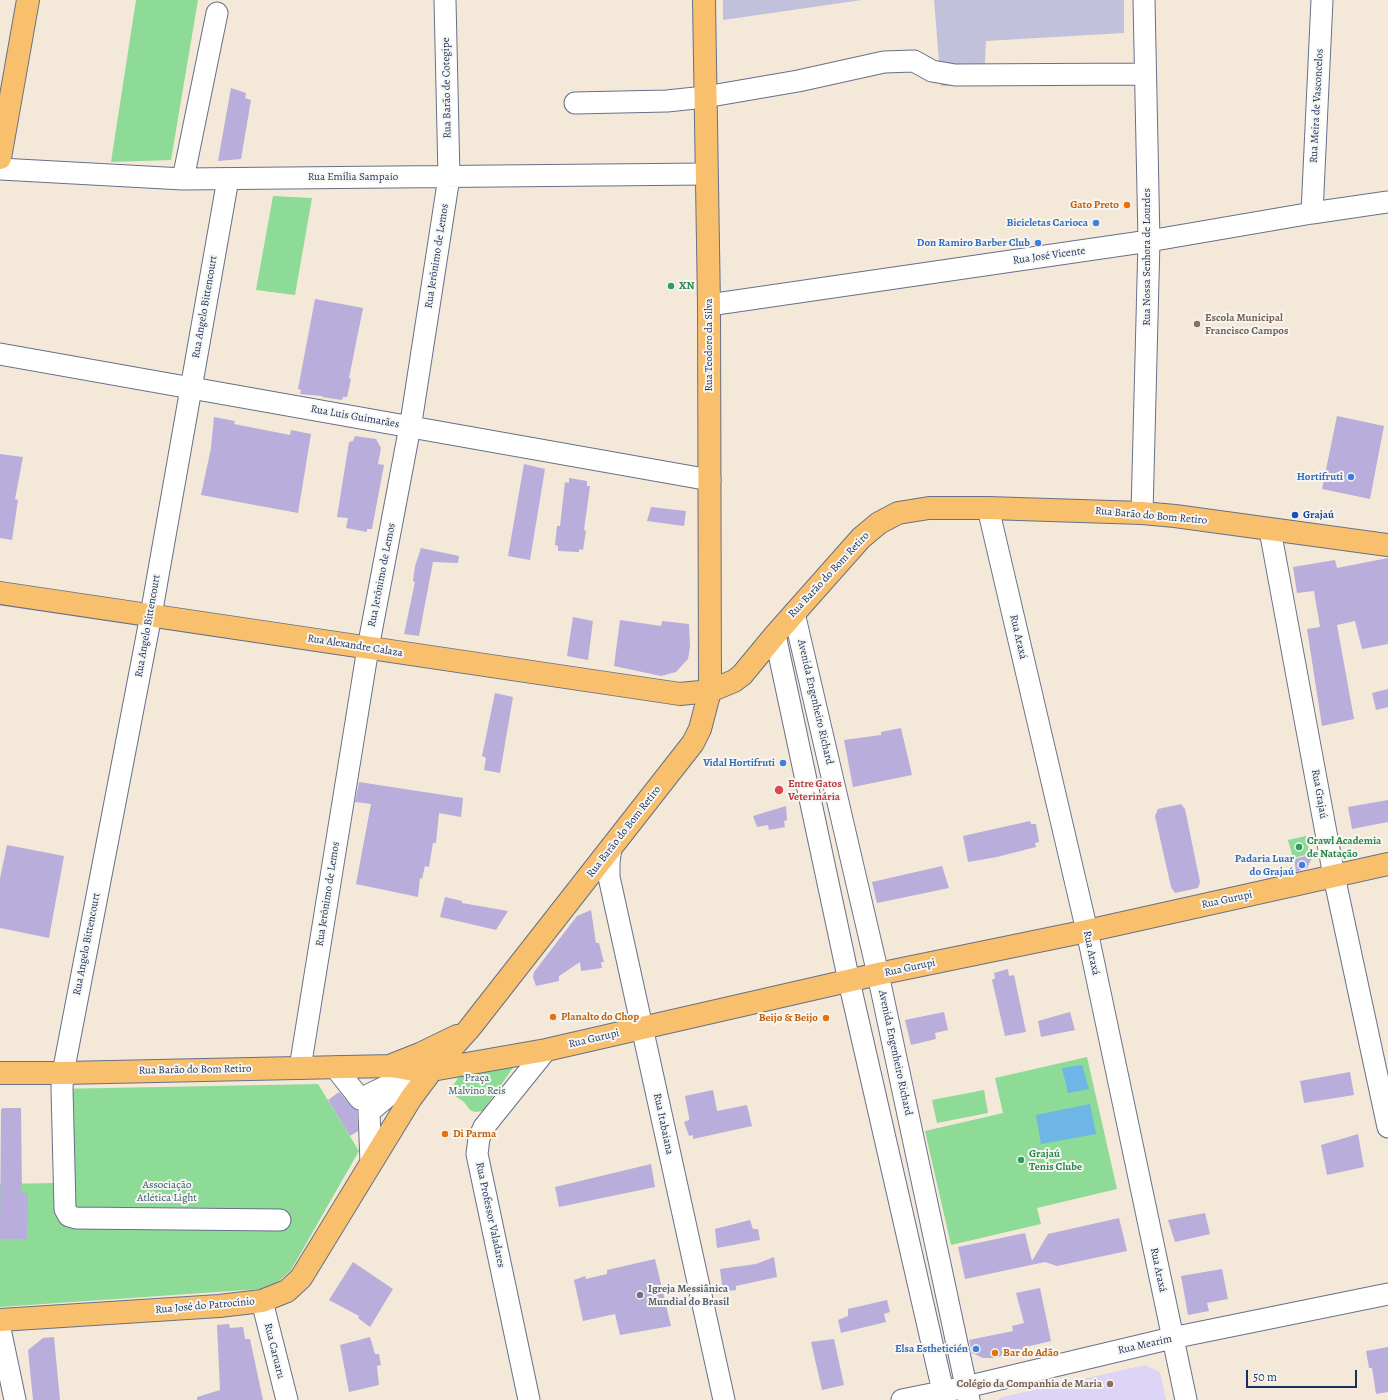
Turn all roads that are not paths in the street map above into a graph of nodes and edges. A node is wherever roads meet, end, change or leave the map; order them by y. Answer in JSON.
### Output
{"nodes":[{"id":1,"x":28,"y":0,"type":"edge"},
{"id":2,"x":445,"y":0,"type":"edge"},
{"id":3,"x":704,"y":0,"type":"edge"},
{"id":4,"x":1144,"y":0,"type":"edge"},
{"id":5,"x":1322,"y":0,"type":"edge"},
{"id":6,"x":217,"y":13,"type":"dead end"},
{"id":7,"x":1145,"y":74,"type":"junction"},
{"id":8,"x":5,"y":96,"type":"edge"},
{"id":9,"x":705,"y":97,"type":"junction"},
{"id":10,"x":574,"y":104,"type":"dead end"},
{"id":11,"x":0,"y":158,"type":"edge"},
{"id":12,"x":0,"y":169,"type":"edge"},
{"id":13,"x":706,"y":174,"type":"junction"},
{"id":14,"x":449,"y":177,"type":"junction"},
{"id":15,"x":228,"y":178,"type":"junction"},
{"id":16,"x":183,"y":179,"type":"junction"},
{"id":17,"x":1388,"y":202,"type":"edge"},
{"id":18,"x":1312,"y":213,"type":"junction"},
{"id":19,"x":1149,"y":241,"type":"junction"},
{"id":20,"x":709,"y":305,"type":"junction"},
{"id":21,"x":0,"y":354,"type":"edge"},
{"id":22,"x":190,"y":388,"type":"junction"},
{"id":23,"x":410,"y":427,"type":"junction"},
{"id":24,"x":710,"y":480,"type":"junction"},
{"id":25,"x":988,"y":508,"type":"junction"},
{"id":26,"x":1142,"y":513,"type":"junction"},
{"id":27,"x":1270,"y":530,"type":"junction"},
{"id":28,"x":1388,"y":545,"type":"edge"},
{"id":29,"x":0,"y":593,"type":"edge"},
{"id":30,"x":794,"y":613,"type":"junction"},
{"id":31,"x":150,"y":615,"type":"junction"},
{"id":32,"x":775,"y":635,"type":"junction"},
{"id":33,"x":368,"y":648,"type":"junction"},
{"id":34,"x":710,"y":691,"type":"junction"},
{"id":35,"x":611,"y":848,"type":"junction"},
{"id":36,"x":1388,"y":864,"type":"edge"},
{"id":37,"x":1334,"y":876,"type":"junction"},
{"id":38,"x":1087,"y":931,"type":"junction"},
{"id":39,"x":878,"y":974,"type":"junction"},
{"id":40,"x":849,"y":981,"type":"junction"},
{"id":41,"x":642,"y":1028,"type":"junction"},
{"id":42,"x":469,"y":1029,"type":"junction"},
{"id":43,"x":546,"y":1050,"type":"junction"},
{"id":44,"x":335,"y":1067,"type":"junction"},
{"id":45,"x":398,"y":1067,"type":"junction"},
{"id":46,"x":300,"y":1068,"type":"junction"},
{"id":47,"x":432,"y":1070,"type":"junction"},
{"id":48,"x":0,"y":1073,"type":"edge"},
{"id":49,"x":63,"y":1073,"type":"junction"},
{"id":50,"x":418,"y":1088,"type":"junction"},
{"id":51,"x":1388,"y":1127,"type":"edge"},
{"id":52,"x":371,"y":1163,"type":"junction"},
{"id":53,"x":280,"y":1220,"type":"dead end"},
{"id":54,"x":1388,"y":1294,"type":"edge"},
{"id":55,"x":262,"y":1301,"type":"junction"},
{"id":56,"x":0,"y":1320,"type":"edge"},
{"id":57,"x":0,"y":1329,"type":"edge"},
{"id":58,"x":1172,"y":1338,"type":"junction"},
{"id":59,"x":967,"y":1393,"type":"edge"},
{"id":60,"x":944,"y":1396,"type":"edge"},
{"id":61,"x":15,"y":1400,"type":"edge"},
{"id":62,"x":286,"y":1400,"type":"edge"},
{"id":63,"x":529,"y":1400,"type":"edge"},
{"id":64,"x":724,"y":1400,"type":"edge"},
{"id":65,"x":902,"y":1400,"type":"edge"},
{"id":66,"x":1186,"y":1400,"type":"edge"}],
"edges":[{"from":1,"to":8,"type":"main road"},
{"from":2,"to":14,"type":"street","name":"Rua Barão de Cotegipe"},
{"from":3,"to":9,"type":"main road","name":"Rua Teodoro da Silva"},
{"from":4,"to":7,"type":"street","name":"Rua Nossa Senhora de Lourdes"},
{"from":5,"to":18,"type":"street","name":"Rua Meira de Vasconcelos"},
{"from":6,"to":16,"type":"street"},
{"from":7,"to":9,"type":"street"},
{"from":7,"to":19,"type":"street","name":"Rua Nossa Senhora de Lourdes"},
{"from":8,"to":11,"type":"main road"},
{"from":9,"to":10,"type":"street"},
{"from":9,"to":13,"type":"main road","name":"Rua Teodoro da Silva"},
{"from":12,"to":16,"type":"street","name":"Rua Emília Sampaio"},
{"from":13,"to":14,"type":"street","name":"Rua Emília Sampaio"},
{"from":13,"to":20,"type":"main road","name":"Rua Teodoro da Silva"},
{"from":14,"to":15,"type":"street","name":"Rua Emília Sampaio"},
{"from":14,"to":23,"type":"street","name":"Rua Jerônimo de Lemos"},
{"from":15,"to":16,"type":"street","name":"Rua Emília Sampaio"},
{"from":15,"to":22,"type":"street","name":"Rua Angelo Bittencourt"},
{"from":17,"to":18,"type":"street","name":"Rua José Vicente"},
{"from":18,"to":19,"type":"street","name":"Rua José Vicente"},
{"from":19,"to":20,"type":"street","name":"Rua José Vicente"},
{"from":19,"to":26,"type":"street","name":"Rua Nossa Senhora de Lourdes"},
{"from":20,"to":24,"type":"main road","name":"Rua Teodoro da Silva"},
{"from":21,"to":22,"type":"street","name":"Rua Luis Guimarães"},
{"from":22,"to":23,"type":"street","name":"Rua Luis Guimarães"},
{"from":22,"to":31,"type":"street","name":"Rua Angelo Bittencourt"},
{"from":23,"to":24,"type":"street","name":"Rua Luis Guimarães"},
{"from":23,"to":33,"type":"street","name":"Rua Jerônimo de Lemos"},
{"from":24,"to":34,"type":"main road","name":"Rua Teodoro da Silva"},
{"from":25,"to":26,"type":"main road","name":"Rua Barão do Bom Retiro"},
{"from":25,"to":30,"type":"main road","name":"Rua Barão do Bom Retiro"},
{"from":25,"to":38,"type":"street","name":"Rua Araxá"},
{"from":26,"to":27,"type":"main road","name":"Rua Barão do Bom Retiro"},
{"from":27,"to":28,"type":"main road","name":"Rua Barão do Bom Retiro"},
{"from":27,"to":37,"type":"street","name":"Rua Grajaú"},
{"from":29,"to":31,"type":"main road","name":"Rua Alexandre Calaza"},
{"from":30,"to":32,"type":"main road","name":"Rua Barão do Bom Retiro"},
{"from":30,"to":39,"type":"street","name":"Avenida Engenheiro Richard"},
{"from":31,"to":33,"type":"main road","name":"Rua Alexandre Calaza"},
{"from":31,"to":49,"type":"street","name":"Rua Angelo Bittencourt"},
{"from":32,"to":34,"type":"main road","name":"Rua Barão do Bom Retiro"},
{"from":32,"to":40,"type":"street"},
{"from":33,"to":34,"type":"main road","name":"Rua Alexandre Calaza"},
{"from":33,"to":46,"type":"street","name":"Rua Jerônimo de Lemos"},
{"from":34,"to":35,"type":"main road","name":"Rua Barão do Bom Retiro"},
{"from":35,"to":41,"type":"street","name":"Rua Itabaiana"},
{"from":35,"to":42,"type":"main road","name":"Rua Barão do Bom Retiro"},
{"from":36,"to":37,"type":"main road","name":"Rua Gurupi"},
{"from":37,"to":38,"type":"main road","name":"Rua Gurupi"},
{"from":37,"to":51,"type":"street","name":"Rua Grajaú"},
{"from":38,"to":39,"type":"main road","name":"Rua Gurupi"},
{"from":38,"to":58,"type":"street","name":"Rua Araxá"},
{"from":39,"to":40,"type":"main road","name":"Rua Gurupi"},
{"from":39,"to":59,"type":"street","name":"Avenida Engenheiro Richard"},
{"from":40,"to":41,"type":"main road","name":"Rua Gurupi"},
{"from":40,"to":60,"type":"street"},
{"from":41,"to":43,"type":"main road","name":"Rua Gurupi"},
{"from":41,"to":64,"type":"street","name":"Rua Itabaiana"},
{"from":42,"to":45,"type":"main road","name":"Rua Barão do Bom Retiro"},
{"from":42,"to":47,"type":"main road","name":"Rua Barão do Bom Retiro"},
{"from":43,"to":47,"type":"main road","name":"Rua Gurupi"},
{"from":43,"to":63,"type":"street","name":"Rua Professor Valadares"},
{"from":44,"to":45,"type":"main road","name":"Rua Barão do Bom Retiro"},
{"from":44,"to":45,"type":"street"},
{"from":44,"to":46,"type":"main road","name":"Rua Barão do Bom Retiro"},
{"from":45,"to":47,"type":"main road","name":"Rua Barão do Bom Retiro"},
{"from":46,"to":49,"type":"main road","name":"Rua Barão do Bom Retiro"},
{"from":47,"to":50,"type":"main road","name":"Rua José do Patrocínio"},
{"from":48,"to":49,"type":"main road","name":"Rua Barão do Bom Retiro"},
{"from":49,"to":53,"type":"street","name":"Rua Angelo Bittencourt"},
{"from":50,"to":52,"type":"main road","name":"Rua José do Patrocínio"},
{"from":50,"to":52,"type":"street"},
{"from":52,"to":55,"type":"main road","name":"Rua José do Patrocínio"},
{"from":54,"to":58,"type":"street","name":"Rua Mearim"},
{"from":55,"to":56,"type":"main road","name":"Rua José do Patrocínio"},
{"from":55,"to":62,"type":"street","name":"Rua Caruaru"},
{"from":57,"to":61,"type":"street"},
{"from":58,"to":59,"type":"street","name":"Rua Mearim"},
{"from":58,"to":66,"type":"street","name":"Rua Araxá"},
{"from":59,"to":60,"type":"street","name":"Rua Mearim"},
{"from":60,"to":65,"type":"street","name":"Rua Mearim"}]}
